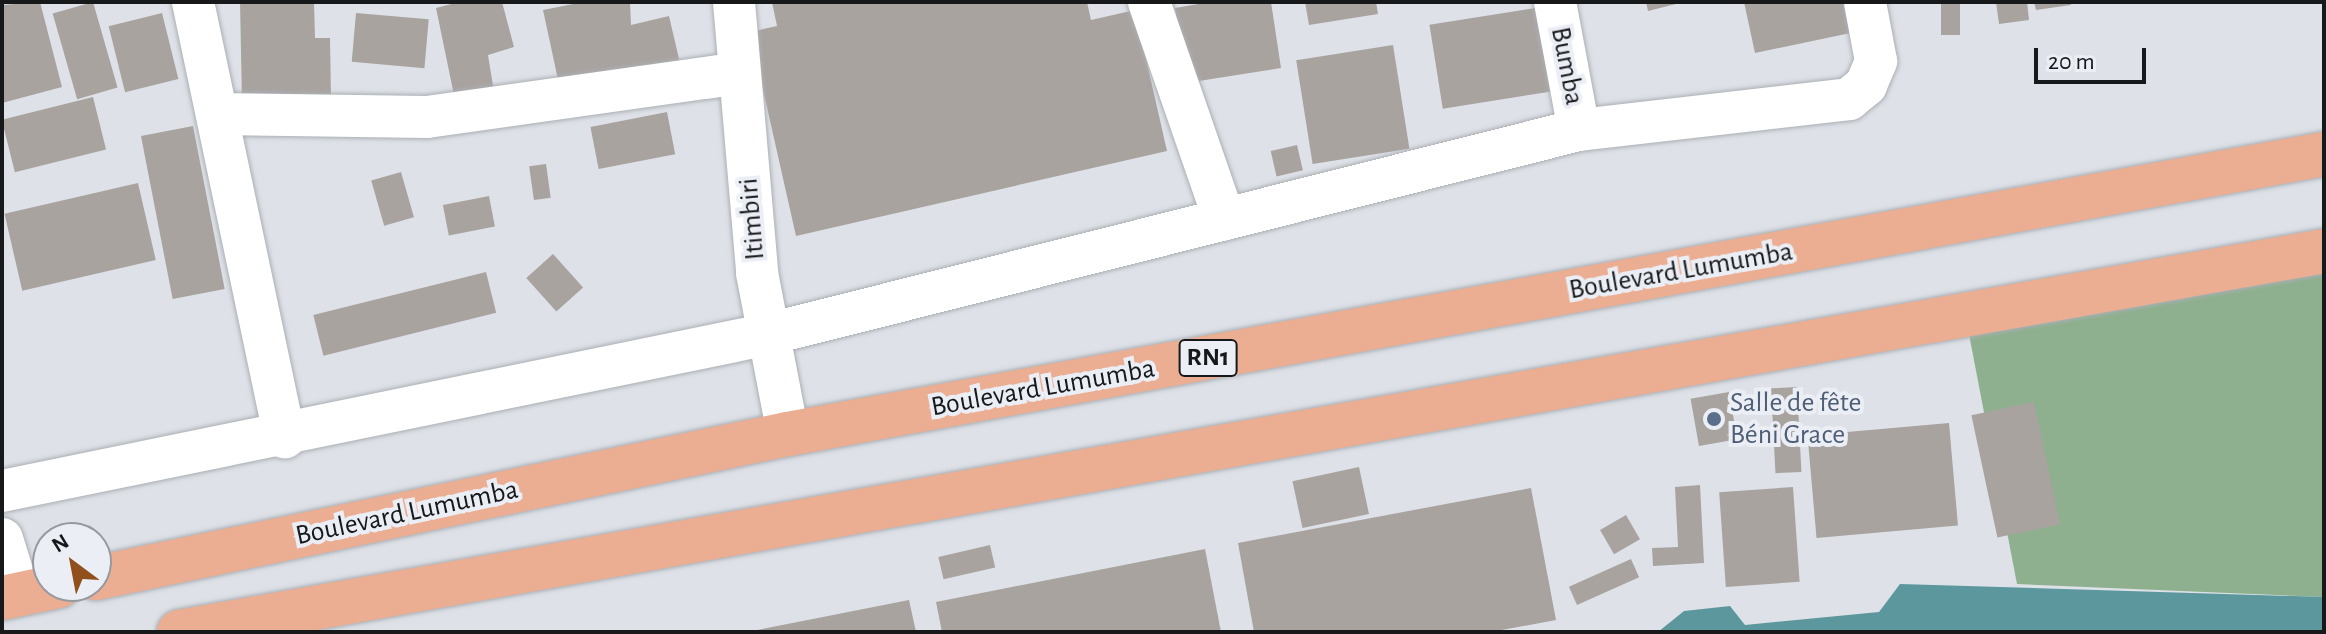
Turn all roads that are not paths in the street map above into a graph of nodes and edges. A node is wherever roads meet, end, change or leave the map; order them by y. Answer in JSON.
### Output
{"nodes":[{"id":1,"x":193,"y":2,"type":"edge"},
{"id":2,"x":734,"y":2,"type":"edge"},
{"id":3,"x":1149,"y":2,"type":"edge"},
{"id":4,"x":1555,"y":2,"type":"edge"},
{"id":5,"x":1865,"y":2,"type":"edge"},
{"id":6,"x":739,"y":73,"type":"junction"},
{"id":7,"x":217,"y":114,"type":"junction"},
{"id":8,"x":1579,"y":130,"type":"junction"},
{"id":9,"x":2324,"y":154,"type":"edge"},
{"id":10,"x":1224,"y":219,"type":"junction"},
{"id":11,"x":2324,"y":251,"type":"edge"},
{"id":12,"x":769,"y":334,"type":"junction"},
{"id":13,"x":788,"y":434,"type":"junction"},
{"id":14,"x":285,"y":437,"type":"junction"},
{"id":15,"x":2,"y":491,"type":"edge"},
{"id":16,"x":2,"y":539,"type":"edge"},
{"id":17,"x":112,"y":575,"type":"edge"},
{"id":18,"x":27,"y":593,"type":"edge"},
{"id":19,"x":179,"y":632,"type":"edge"}],
"edges":[{"from":1,"to":7,"type":"street"},
{"from":2,"to":6,"type":"street","name":"Itimbiri"},
{"from":3,"to":10,"type":"street"},
{"from":4,"to":8,"type":"street","name":"Bumba"},
{"from":5,"to":8,"type":"street"},
{"from":6,"to":7,"type":"street"},
{"from":6,"to":12,"type":"street","name":"Itimbiri"},
{"from":7,"to":14,"type":"street"},
{"from":8,"to":10,"type":"street"},
{"from":9,"to":13,"type":"highway","name":"Boulevard Lumumba","number":"RN1"},
{"from":10,"to":12,"type":"street"},
{"from":11,"to":19,"type":"highway"},
{"from":12,"to":13,"type":"street","name":"Itimbiri"},
{"from":12,"to":14,"type":"street"},
{"from":13,"to":17,"type":"highway","name":"Boulevard Lumumba","number":"RN1"},
{"from":14,"to":15,"type":"street"},
{"from":16,"to":18,"type":"street"}]}
